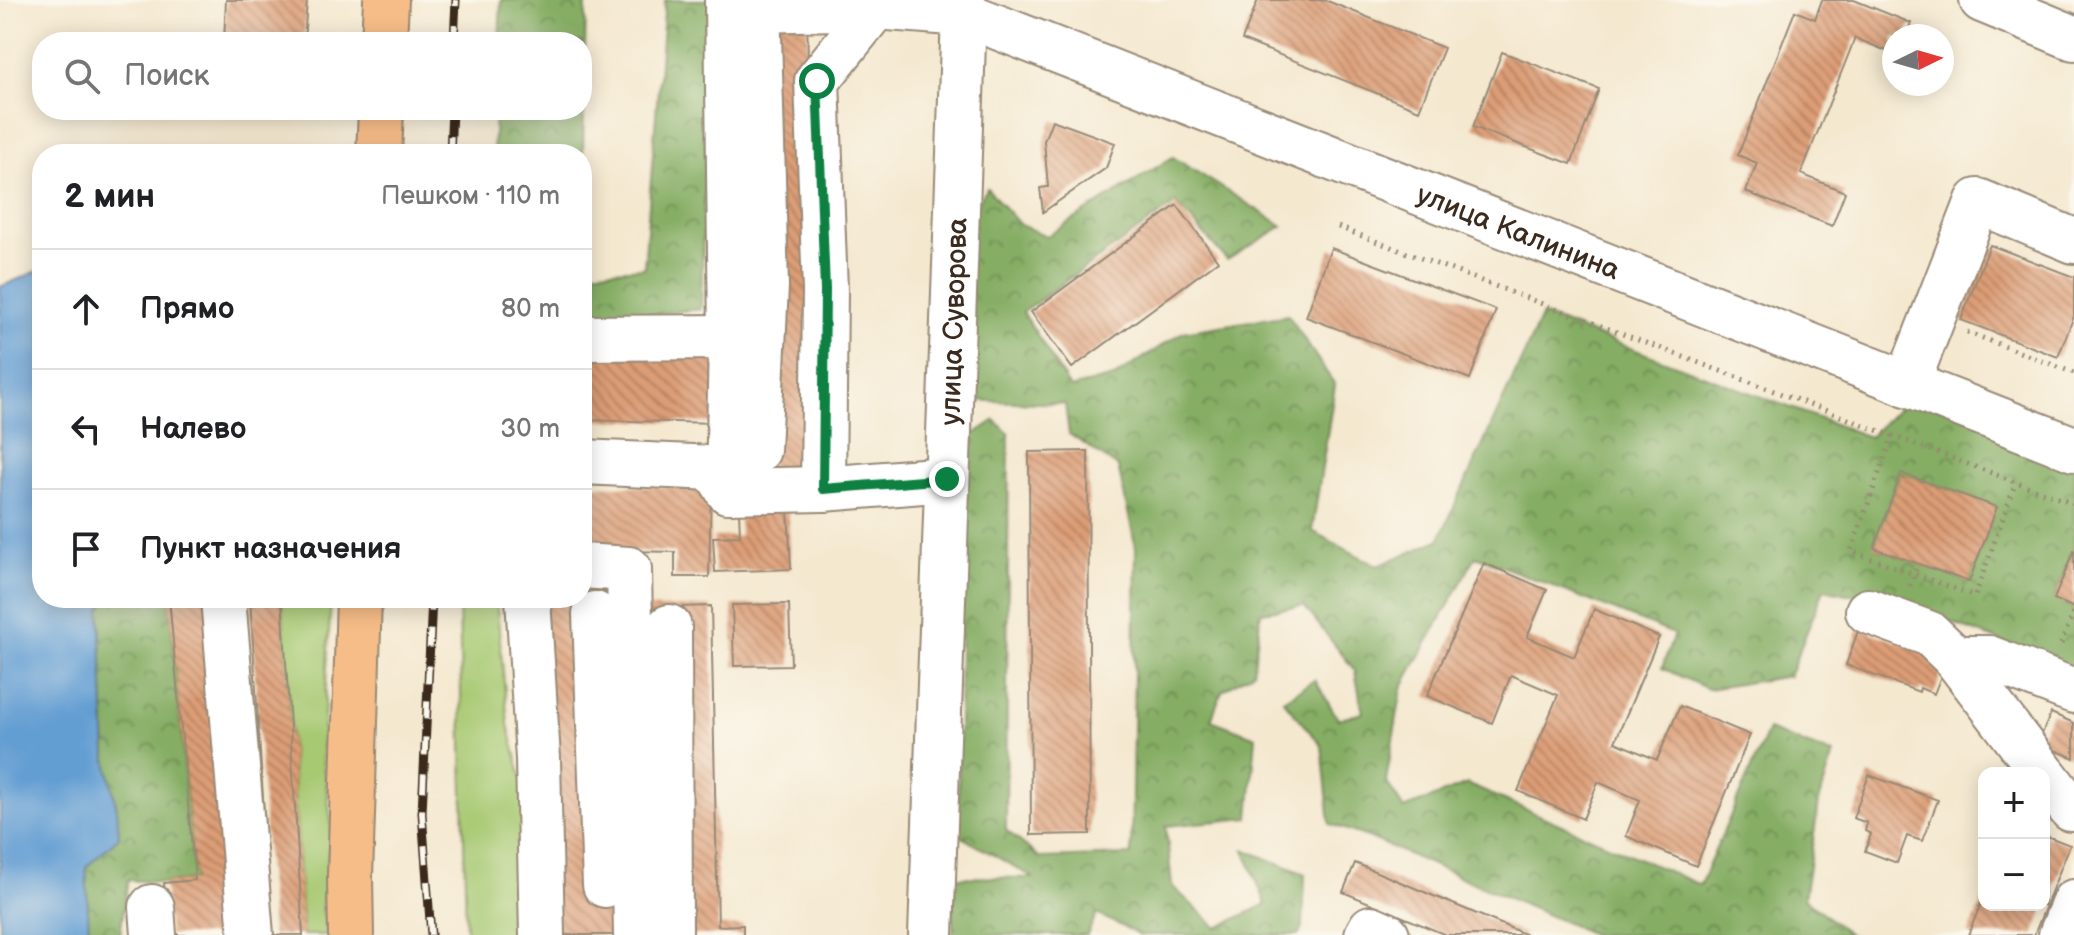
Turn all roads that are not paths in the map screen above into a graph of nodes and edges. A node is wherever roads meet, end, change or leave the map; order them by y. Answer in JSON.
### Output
{"nodes":[{"id":1,"x":386,"y":0,"type":"edge"},
{"id":2,"x":1982,"y":0,"type":"edge"},
{"id":3,"x":748,"y":3,"type":"edge"},
{"id":4,"x":872,"y":4,"type":"edge"},
{"id":5,"x":957,"y":7,"type":"edge"},
{"id":6,"x":384,"y":32,"type":"edge"},
{"id":7,"x":2074,"y":38,"type":"edge"},
{"id":8,"x":381,"y":120,"type":"edge"},
{"id":9,"x":379,"y":144,"type":"edge"},
{"id":10,"x":2074,"y":241,"type":"edge"},
{"id":11,"x":731,"y":337,"type":"junction"},
{"id":12,"x":592,"y":338,"type":"edge"},
{"id":13,"x":1907,"y":384,"type":"junction"},
{"id":14,"x":2074,"y":449,"type":"edge"},
{"id":15,"x":592,"y":462,"type":"edge"},
{"id":16,"x":743,"y":476,"type":"junction"},
{"id":17,"x":947,"y":479,"type":"junction"},
{"id":18,"x":823,"y":489,"type":"junction"},
{"id":19,"x":592,"y":567,"type":"edge"},
{"id":20,"x":224,"y":608,"type":"edge"},
{"id":21,"x":359,"y":608,"type":"edge"},
{"id":22,"x":529,"y":608,"type":"edge"},
{"id":23,"x":1868,"y":611,"type":"dead end"},
{"id":24,"x":595,"y":614,"type":"dead end"},
{"id":25,"x":669,"y":627,"type":"dead end"},
{"id":26,"x":1955,"y":658,"type":"junction"},
{"id":27,"x":2074,"y":691,"type":"edge"},
{"id":28,"x":2039,"y":767,"type":"edge"},
{"id":29,"x":2050,"y":782,"type":"edge"},
{"id":30,"x":2074,"y":809,"type":"edge"},
{"id":31,"x":2074,"y":902,"type":"edge"},
{"id":32,"x":251,"y":935,"type":"edge"},
{"id":33,"x":351,"y":935,"type":"edge"},
{"id":34,"x":542,"y":935,"type":"edge"},
{"id":35,"x":607,"y":935,"type":"edge"},
{"id":36,"x":636,"y":935,"type":"edge"},
{"id":37,"x":670,"y":935,"type":"edge"},
{"id":38,"x":931,"y":935,"type":"edge"},
{"id":39,"x":1367,"y":935,"type":"edge"},
{"id":40,"x":1387,"y":935,"type":"edge"},
{"id":41,"x":2061,"y":935,"type":"edge"}],
"edges":[{"from":1,"to":6,"type":"main road"},
{"from":2,"to":7,"type":"street"},
{"from":3,"to":4,"type":"street","name":"улица Калинина"},
{"from":3,"to":11,"type":"street"},
{"from":3,"to":16,"type":"street"},
{"from":4,"to":5,"type":"street","name":"улица Калинина"},
{"from":4,"to":18,"type":"street"},
{"from":5,"to":13,"type":"street","name":"улица Калинина"},
{"from":5,"to":17,"type":"street","name":"улица Суворова"},
{"from":8,"to":9,"type":"main road"},
{"from":10,"to":13,"type":"street"},
{"from":11,"to":12,"type":"street"},
{"from":11,"to":16,"type":"street"},
{"from":13,"to":14,"type":"street","name":"улица Калинина"},
{"from":15,"to":16,"type":"street"},
{"from":16,"to":18,"type":"street"},
{"from":17,"to":18,"type":"street"},
{"from":17,"to":38,"type":"street","name":"улица Суворова"},
{"from":19,"to":36,"type":"street"},
{"from":20,"to":32,"type":"street"},
{"from":21,"to":33,"type":"main road"},
{"from":22,"to":34,"type":"street"},
{"from":23,"to":26,"type":"street"},
{"from":24,"to":35,"type":"street"},
{"from":25,"to":37,"type":"street"},
{"from":26,"to":27,"type":"street"},
{"from":26,"to":28,"type":"street"},
{"from":29,"to":30,"type":"street"},
{"from":31,"to":41,"type":"street"},
{"from":39,"to":40,"type":"street"}]}
